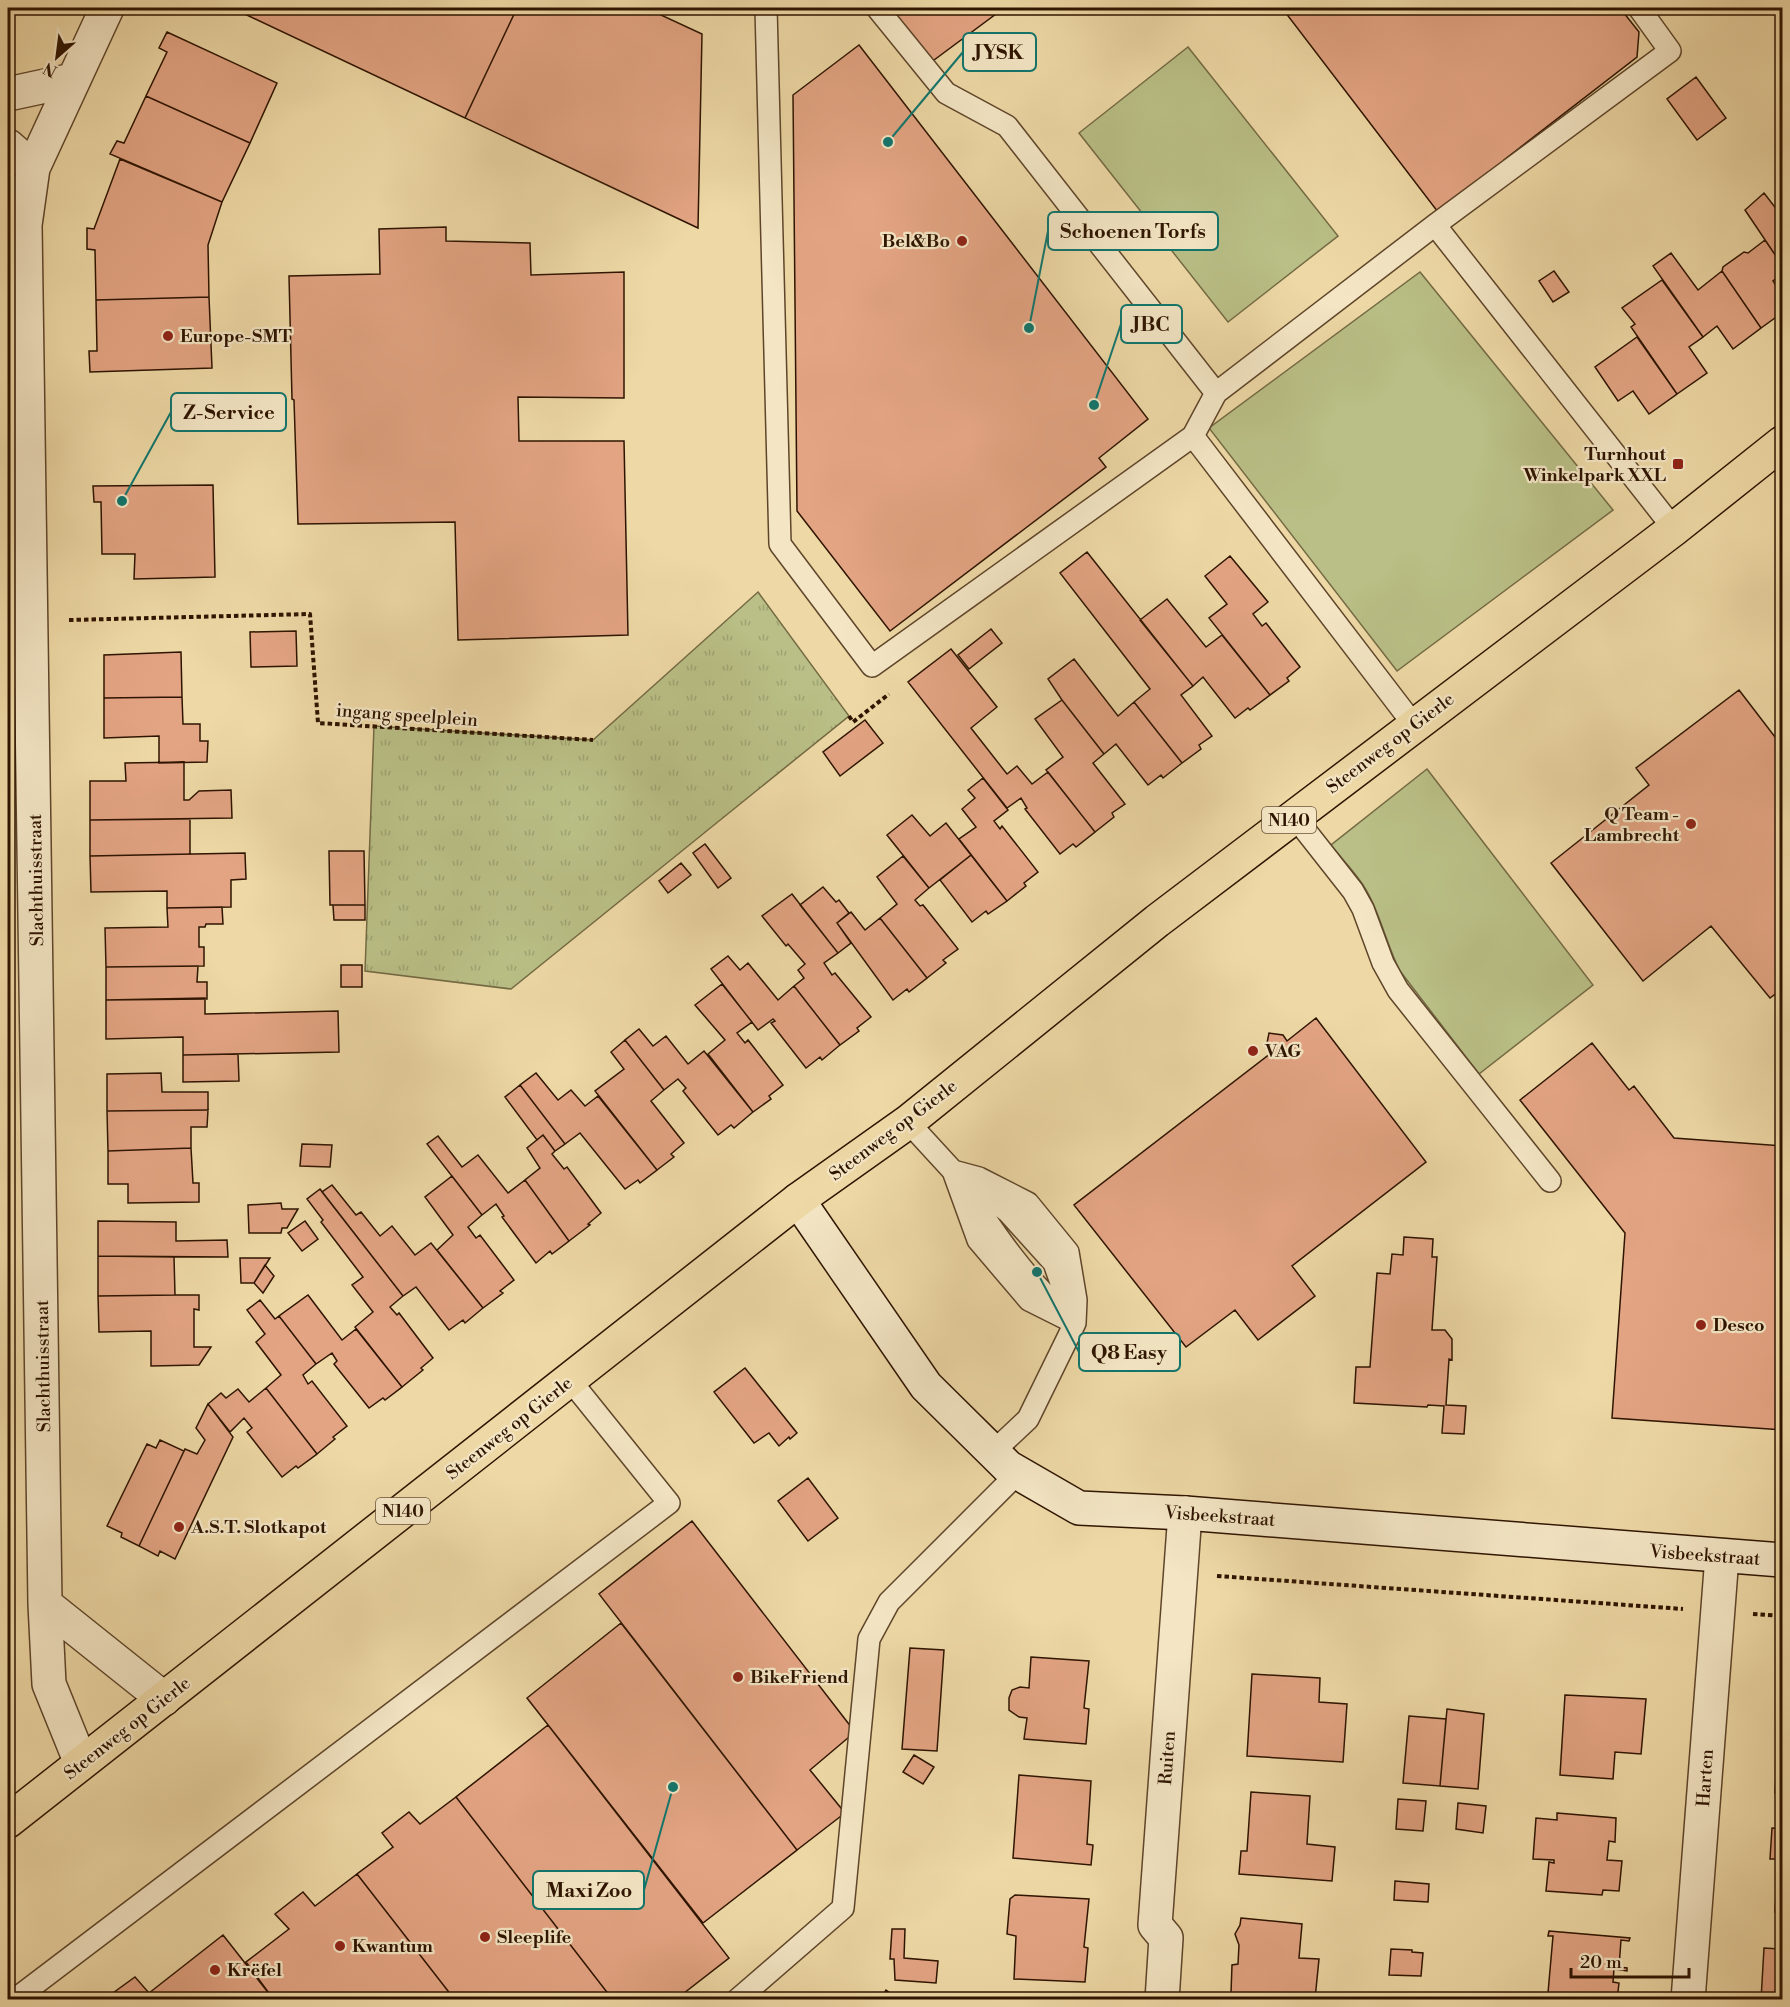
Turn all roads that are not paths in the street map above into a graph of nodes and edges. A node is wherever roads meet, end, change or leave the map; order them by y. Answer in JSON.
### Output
{"nodes":[{"id":1,"x":107,"y":8,"type":"edge"},
{"id":2,"x":766,"y":8,"type":"edge"},
{"id":3,"x":877,"y":8,"type":"edge"},
{"id":4,"x":1639,"y":8,"type":"edge"},
{"id":5,"x":73,"y":80,"type":"junction"},
{"id":6,"x":8,"y":94,"type":"edge"},
{"id":7,"x":8,"y":146,"type":"edge"},
{"id":8,"x":33,"y":168,"type":"junction"},
{"id":9,"x":1435,"y":225,"type":"junction"},
{"id":10,"x":1216,"y":393,"type":"junction"},
{"id":11,"x":1193,"y":436,"type":"junction"},
{"id":12,"x":1782,"y":443,"type":"edge"},
{"id":13,"x":1674,"y":529,"type":"junction"},
{"id":14,"x":1414,"y":725,"type":"junction"},
{"id":15,"x":1294,"y":816,"type":"junction"},
{"id":16,"x":908,"y":1122,"type":"junction"},
{"id":17,"x":953,"y":1171,"type":"junction"},
{"id":18,"x":1550,"y":1181,"type":"dead end"},
{"id":19,"x":798,"y":1200,"type":"junction"},
{"id":20,"x":1076,"y":1323,"type":"junction"},
{"id":21,"x":570,"y":1380,"type":"junction"},
{"id":22,"x":993,"y":1452,"type":"junction"},
{"id":23,"x":1018,"y":1473,"type":"junction"},
{"id":24,"x":1185,"y":1513,"type":"junction"},
{"id":25,"x":1722,"y":1556,"type":"junction"},
{"id":26,"x":1782,"y":1560,"type":"edge"},
{"id":27,"x":45,"y":1604,"type":"junction"},
{"id":28,"x":164,"y":1699,"type":"junction"},
{"id":29,"x":81,"y":1763,"type":"junction"},
{"id":30,"x":8,"y":1821,"type":"edge"},
{"id":31,"x":14,"y":2000,"type":"edge"},
{"id":32,"x":737,"y":2000,"type":"edge"},
{"id":33,"x":1162,"y":2000,"type":"edge"},
{"id":34,"x":1688,"y":2000,"type":"edge"}],
"edges":[{"from":1,"to":5,"type":"street","name":"Slachthuisstraat"},
{"from":2,"to":11,"type":"lane"},
{"from":3,"to":10,"type":"lane"},
{"from":4,"to":9,"type":"lane"},
{"from":5,"to":6,"type":"street"},
{"from":5,"to":8,"type":"street","name":"Slachthuisstraat"},
{"from":7,"to":8,"type":"street"},
{"from":8,"to":27,"type":"street","name":"Slachthuisstraat"},
{"from":9,"to":10,"type":"lane"},
{"from":9,"to":13,"type":"lane"},
{"from":10,"to":11,"type":"lane"},
{"from":11,"to":14,"type":"lane"},
{"from":12,"to":13,"type":"main road","name":"Steenweg op Gierle","number":"N140"},
{"from":13,"to":14,"type":"main road","name":"Steenweg op Gierle","number":"N140"},
{"from":14,"to":15,"type":"main road","name":"Steenweg op Gierle","number":"N140"},
{"from":15,"to":16,"type":"main road","name":"Steenweg op Gierle","number":"N140"},
{"from":15,"to":18,"type":"lane"},
{"from":16,"to":17,"type":"lane"},
{"from":16,"to":19,"type":"main road","name":"Steenweg op Gierle","number":"N140"},
{"from":17,"to":20,"type":"lane"},
{"from":17,"to":20,"type":"lane"},
{"from":19,"to":21,"type":"main road","name":"Steenweg op Gierle","number":"N140"},
{"from":19,"to":22,"type":"street","name":"Visbeekstraat"},
{"from":20,"to":22,"type":"lane"},
{"from":21,"to":28,"type":"main road","name":"Steenweg op Gierle","number":"N140"},
{"from":21,"to":31,"type":"lane"},
{"from":22,"to":23,"type":"street","name":"Visbeekstraat"},
{"from":23,"to":24,"type":"street","name":"Visbeekstraat"},
{"from":23,"to":32,"type":"lane"},
{"from":24,"to":25,"type":"street","name":"Visbeekstraat"},
{"from":24,"to":33,"type":"street","name":"Ruiten"},
{"from":25,"to":26,"type":"street","name":"Visbeekstraat"},
{"from":25,"to":34,"type":"street","name":"Harten"},
{"from":27,"to":28,"type":"street"},
{"from":27,"to":29,"type":"street","name":"Slachthuisstraat"},
{"from":28,"to":29,"type":"main road","name":"Steenweg op Gierle","number":"N140"},
{"from":29,"to":30,"type":"main road","name":"Steenweg op Gierle","number":"N140"}]}
